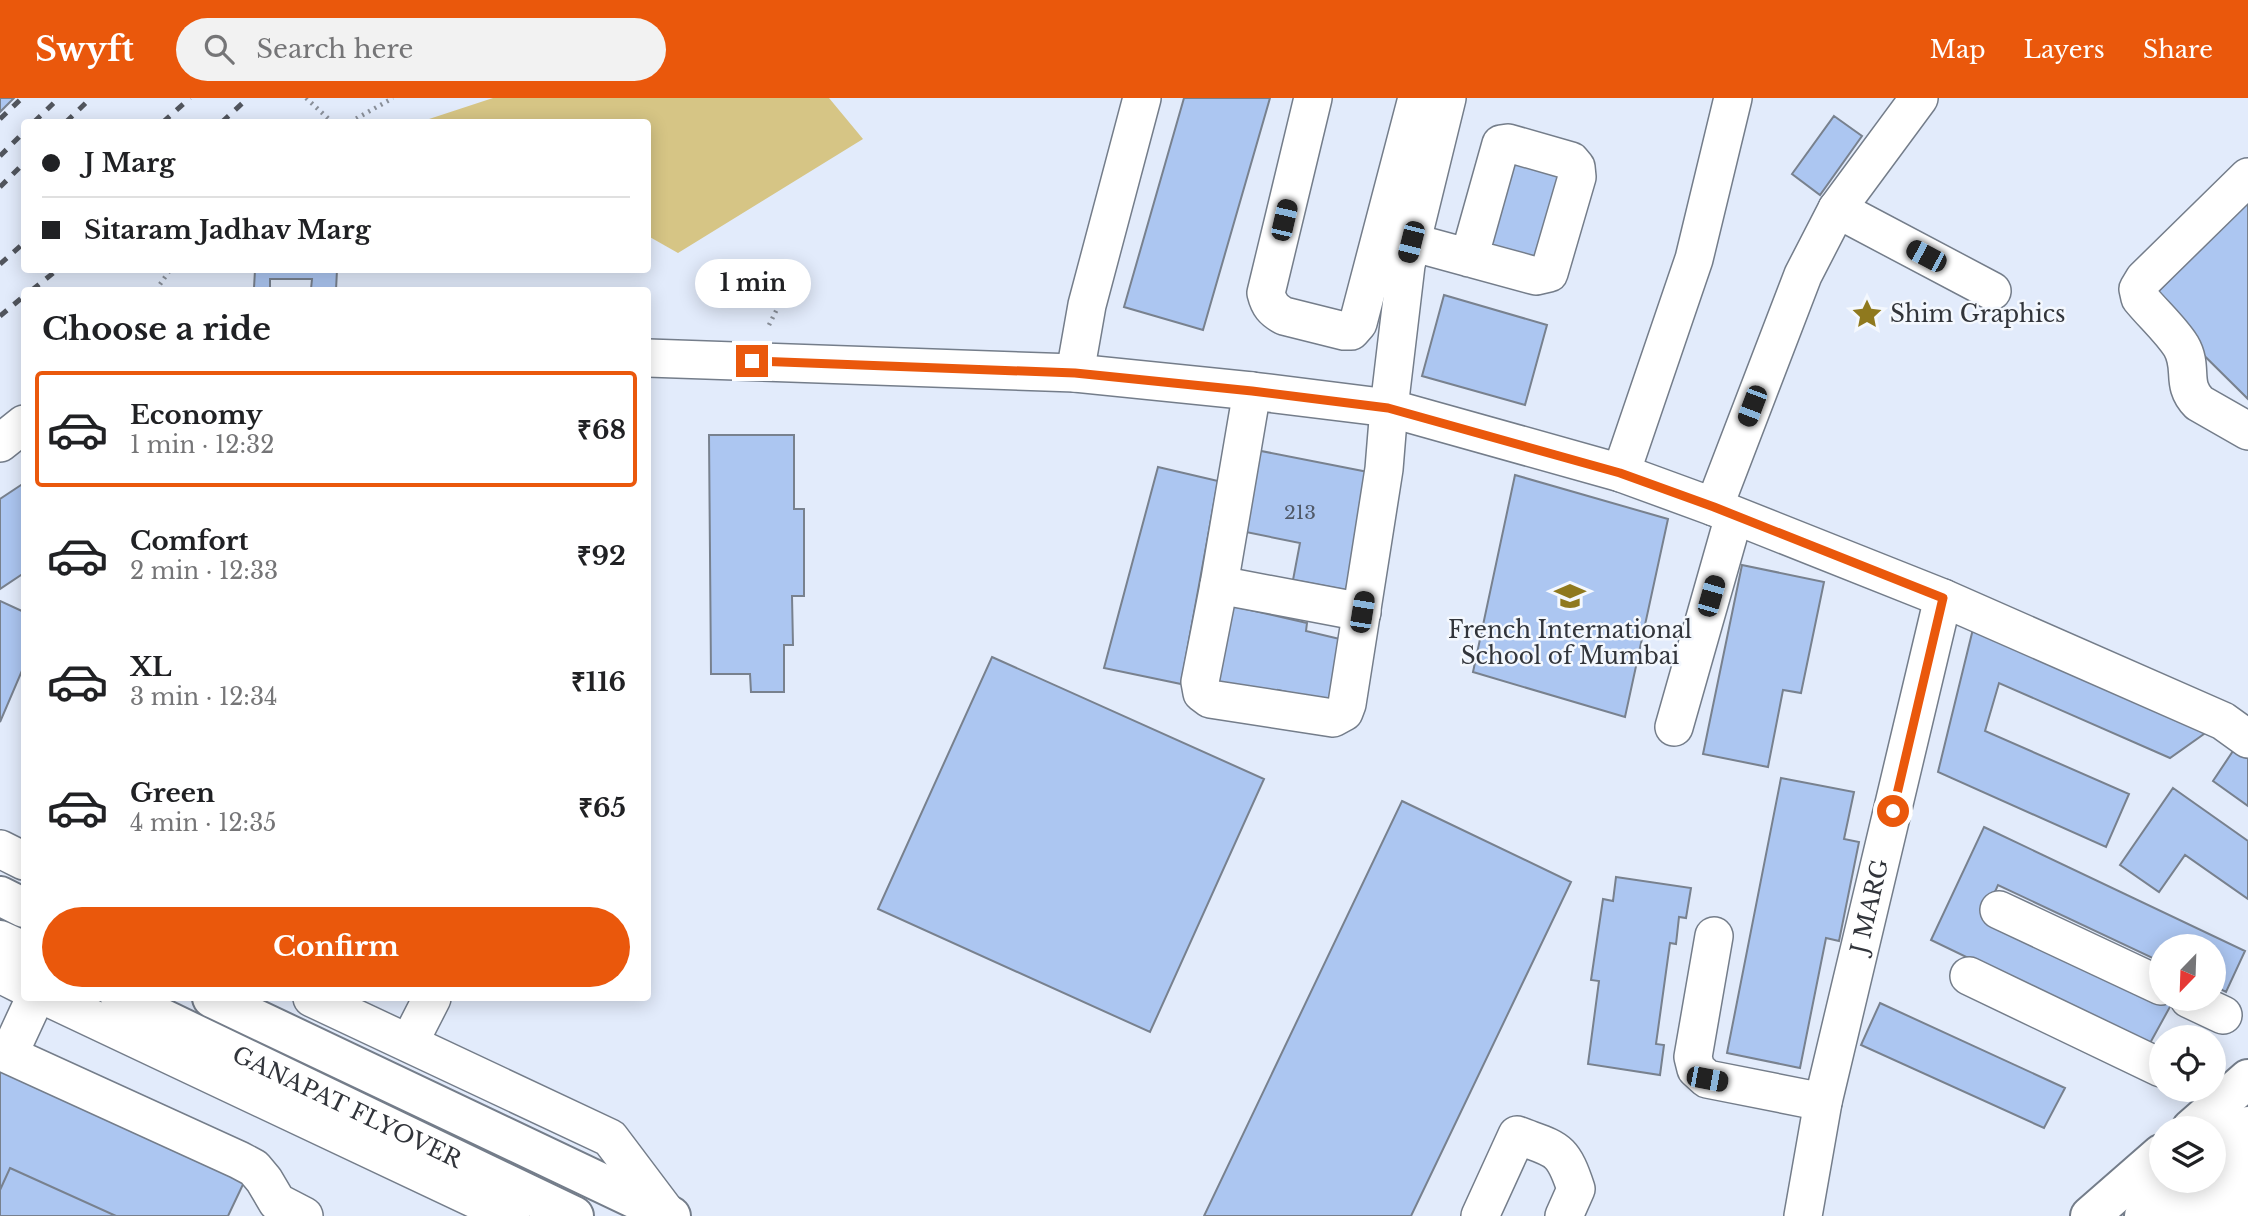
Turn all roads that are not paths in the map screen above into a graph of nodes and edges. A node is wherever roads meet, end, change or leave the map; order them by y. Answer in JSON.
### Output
{"nodes":[{"id":1,"x":1142,"y":98,"type":"edge"},
{"id":2,"x":1313,"y":98,"type":"edge"},
{"id":3,"x":1417,"y":98,"type":"edge"},
{"id":4,"x":1447,"y":98,"type":"edge"},
{"id":5,"x":1732,"y":98,"type":"edge"},
{"id":6,"x":1919,"y":98,"type":"edge"},
{"id":7,"x":2248,"y":177,"type":"edge"},
{"id":8,"x":1837,"y":209,"type":"junction"},
{"id":9,"x":1398,"y":255,"type":"junction"},
{"id":10,"x":1469,"y":258,"type":"dead end"},
{"id":11,"x":1992,"y":291,"type":"dead end"},
{"id":12,"x":651,"y":358,"type":"edge"},
{"id":13,"x":1075,"y":373,"type":"junction"},
{"id":14,"x":1252,"y":391,"type":"junction"},
{"id":15,"x":1388,"y":408,"type":"junction"},
{"id":16,"x":21,"y":426,"type":"edge"},
{"id":17,"x":2248,"y":431,"type":"edge"},
{"id":18,"x":0,"y":443,"type":"edge"},
{"id":19,"x":1620,"y":473,"type":"junction"},
{"id":20,"x":1724,"y":511,"type":"junction"},
{"id":21,"x":1219,"y":585,"type":"junction"},
{"id":22,"x":1943,"y":598,"type":"junction"},
{"id":23,"x":1362,"y":612,"type":"junction"},
{"id":24,"x":1674,"y":727,"type":"dead end"},
{"id":25,"x":2248,"y":739,"type":"edge"},
{"id":26,"x":0,"y":849,"type":"edge"},
{"id":27,"x":21,"y":860,"type":"edge"},
{"id":28,"x":0,"y":896,"type":"edge"},
{"id":29,"x":21,"y":906,"type":"edge"},
{"id":30,"x":1999,"y":910,"type":"dead end"},
{"id":31,"x":1714,"y":936,"type":"dead end"},
{"id":32,"x":0,"y":940,"type":"edge"},
{"id":33,"x":21,"y":950,"type":"edge"},
{"id":34,"x":0,"y":974,"type":"edge"},
{"id":35,"x":1969,"y":976,"type":"dead end"},
{"id":36,"x":2149,"y":980,"type":"edge"},
{"id":37,"x":21,"y":984,"type":"edge"},
{"id":38,"x":33,"y":1001,"type":"edge"},
{"id":39,"x":55,"y":1001,"type":"edge"},
{"id":40,"x":126,"y":1001,"type":"edge"},
{"id":41,"x":218,"y":1001,"type":"edge"},
{"id":42,"x":319,"y":1001,"type":"edge"},
{"id":43,"x":430,"y":1001,"type":"edge"},
{"id":44,"x":2217,"y":1012,"type":"edge"},
{"id":45,"x":2223,"y":1015,"type":"dead end"},
{"id":46,"x":409,"y":1043,"type":"junction"},
{"id":47,"x":5,"y":1053,"type":"edge"},
{"id":48,"x":2149,"y":1062,"type":"edge"},
{"id":49,"x":2248,"y":1079,"type":"edge"},
{"id":50,"x":1824,"y":1102,"type":"junction"},
{"id":51,"x":2206,"y":1116,"type":"edge"},
{"id":52,"x":2248,"y":1125,"type":"edge"},
{"id":53,"x":2226,"y":1144,"type":"edge"},
{"id":54,"x":2149,"y":1164,"type":"edge"},
{"id":55,"x":2248,"y":1164,"type":"edge"},
{"id":56,"x":2170,"y":1193,"type":"edge"},
{"id":57,"x":2248,"y":1204,"type":"edge"},
{"id":58,"x":669,"y":1215,"type":"edge"},
{"id":59,"x":304,"y":1216,"type":"edge"},
{"id":60,"x":511,"y":1216,"type":"edge"},
{"id":61,"x":574,"y":1216,"type":"edge"},
{"id":62,"x":1480,"y":1216,"type":"edge"},
{"id":63,"x":1564,"y":1216,"type":"edge"},
{"id":64,"x":1803,"y":1216,"type":"edge"},
{"id":65,"x":2090,"y":1216,"type":"edge"},
{"id":66,"x":2144,"y":1216,"type":"edge"},
{"id":67,"x":2188,"y":1216,"type":"edge"},
{"id":68,"x":2234,"y":1216,"type":"edge"}],
"edges":[{"from":1,"to":13,"type":"street"},
{"from":2,"to":9,"type":"street"},
{"from":3,"to":9,"type":"street"},
{"from":4,"to":9,"type":"street"},
{"from":5,"to":19,"type":"street"},
{"from":6,"to":8,"type":"street"},
{"from":7,"to":17,"type":"street"},
{"from":8,"to":11,"type":"street"},
{"from":8,"to":20,"type":"street"},
{"from":9,"to":10,"type":"street"},
{"from":9,"to":15,"type":"street"},
{"from":12,"to":13,"type":"street"},
{"from":13,"to":14,"type":"street"},
{"from":14,"to":15,"type":"street"},
{"from":14,"to":21,"type":"street"},
{"from":15,"to":19,"type":"street"},
{"from":15,"to":23,"type":"street"},
{"from":16,"to":18,"type":"street"},
{"from":19,"to":20,"type":"street"},
{"from":20,"to":22,"type":"street"},
{"from":20,"to":24,"type":"street"},
{"from":21,"to":23,"type":"street"},
{"from":21,"to":23,"type":"street"},
{"from":22,"to":25,"type":"street"},
{"from":22,"to":50,"type":"street","name":"J MARG"},
{"from":26,"to":27,"type":"street"},
{"from":28,"to":29,"type":"main road"},
{"from":30,"to":36,"type":"street"},
{"from":31,"to":50,"type":"street"},
{"from":32,"to":33,"type":"main road"},
{"from":34,"to":37,"type":"street"},
{"from":35,"to":48,"type":"street"},
{"from":38,"to":47,"type":"street"},
{"from":39,"to":60,"type":"street"},
{"from":40,"to":61,"type":"main road","name":"GANAPAT FLYOVER"},
{"from":41,"to":58,"type":"main road","name":"GANAPAT FLYOVER"},
{"from":42,"to":46,"type":"street"},
{"from":43,"to":46,"type":"street"},
{"from":44,"to":45,"type":"street"},
{"from":46,"to":58,"type":"street"},
{"from":47,"to":59,"type":"street"},
{"from":49,"to":51,"type":"main road"},
{"from":50,"to":64,"type":"street","name":"J MARG"},
{"from":52,"to":53,"type":"main road"},
{"from":54,"to":65,"type":"main road"},
{"from":55,"to":67,"type":"main road"},
{"from":56,"to":66,"type":"main road"},
{"from":57,"to":68,"type":"main road"},
{"from":62,"to":63,"type":"street"}]}
